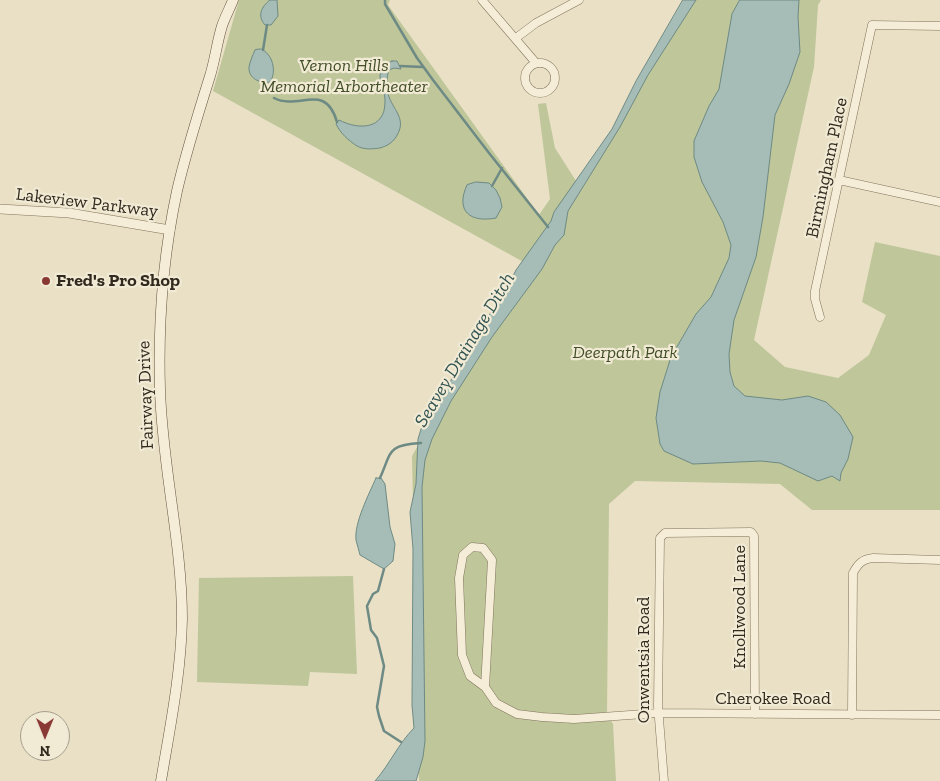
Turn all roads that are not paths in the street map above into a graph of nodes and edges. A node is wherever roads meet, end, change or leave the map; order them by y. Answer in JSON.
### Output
{"nodes":[{"id":1,"x":227,"y":0,"type":"edge"},
{"id":2,"x":233,"y":0,"type":"edge"},
{"id":3,"x":482,"y":0,"type":"edge"},
{"id":4,"x":578,"y":0,"type":"edge"},
{"id":5,"x":228,"y":13,"type":"junction"},
{"id":6,"x":940,"y":26,"type":"edge"},
{"id":7,"x":516,"y":38,"type":"junction"},
{"id":8,"x":536,"y":64,"type":"junction"},
{"id":9,"x":839,"y":180,"type":"junction"},
{"id":10,"x":940,"y":202,"type":"edge"},
{"id":11,"x":0,"y":209,"type":"edge"},
{"id":12,"x":170,"y":230,"type":"junction"},
{"id":13,"x":820,"y":317,"type":"dead end"},
{"id":14,"x":660,"y":538,"type":"joint"},
{"id":15,"x":940,"y":560,"type":"edge"},
{"id":16,"x":484,"y":687,"type":"junction"},
{"id":17,"x":658,"y":714,"type":"junction"},
{"id":18,"x":755,"y":714,"type":"junction"},
{"id":19,"x":852,"y":715,"type":"junction"},
{"id":20,"x":940,"y":715,"type":"edge"},
{"id":21,"x":161,"y":781,"type":"edge"},
{"id":22,"x":664,"y":781,"type":"edge"}],
"edges":[{"from":1,"to":5,"type":"main road","name":"Fairway Drive"},
{"from":2,"to":5,"type":"main road","name":"Fairway Drive"},
{"from":3,"to":7,"type":"street"},
{"from":4,"to":7,"type":"street"},
{"from":5,"to":12,"type":"main road","name":"Fairway Drive"},
{"from":6,"to":9,"type":"street","name":"Birmingham Place"},
{"from":7,"to":8,"type":"street"},
{"from":8,"to":8,"type":"street"},
{"from":9,"to":10,"type":"street"},
{"from":9,"to":13,"type":"street","name":"Birmingham Place"},
{"from":11,"to":12,"type":"street","name":"Lakeview Parkway"},
{"from":12,"to":21,"type":"main road","name":"Fairway Drive"},
{"from":14,"to":17,"type":"street","name":"Onwentsia Road"},
{"from":14,"to":18,"type":"street","name":"Knollwood Lane"},
{"from":15,"to":19,"type":"street"},
{"from":16,"to":16,"type":"street","name":"Cherokee Road"},
{"from":16,"to":17,"type":"street","name":"Cherokee Road"},
{"from":17,"to":18,"type":"street","name":"Cherokee Road"},
{"from":17,"to":22,"type":"street","name":"Onwentsia Road"},
{"from":18,"to":19,"type":"street","name":"Cherokee Road"},
{"from":19,"to":20,"type":"street","name":"Cherokee Road"}]}
